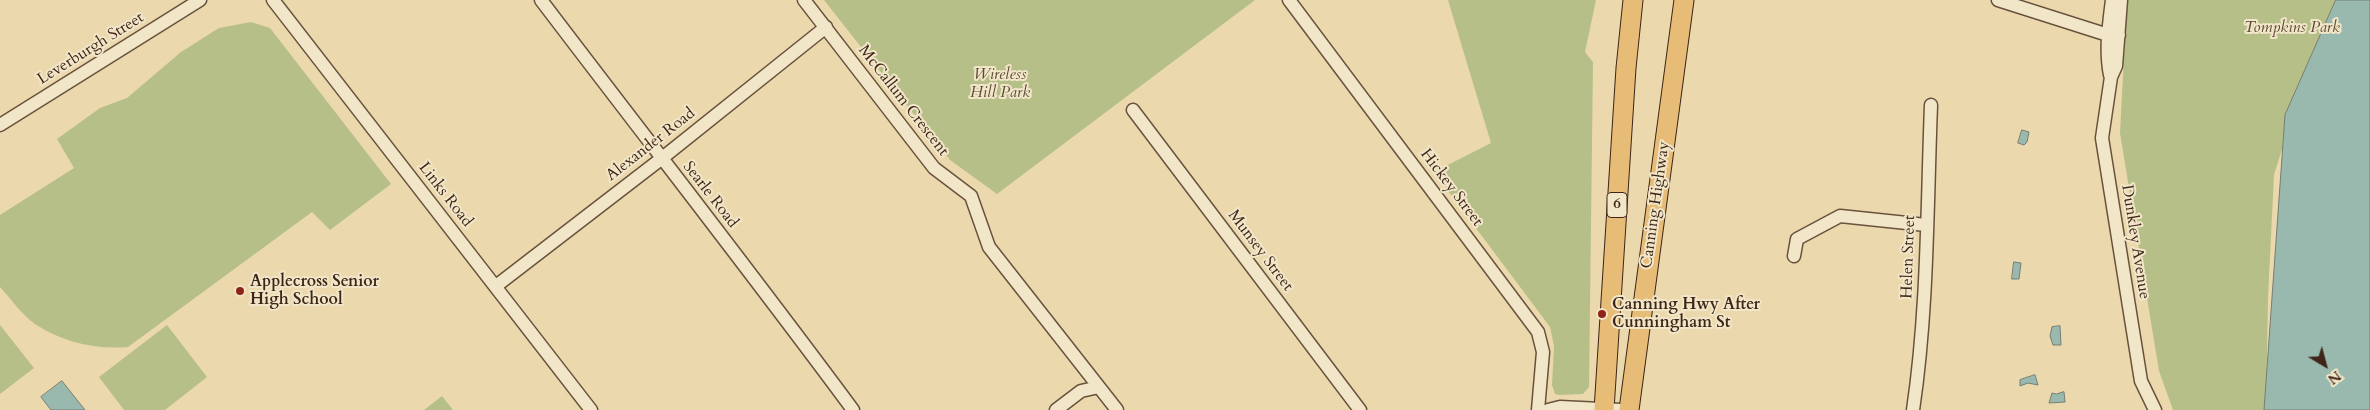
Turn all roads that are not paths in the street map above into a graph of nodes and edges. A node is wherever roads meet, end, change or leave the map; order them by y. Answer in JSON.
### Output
{"nodes":[{"id":1,"x":200,"y":0,"type":"edge"},
{"id":2,"x":273,"y":0,"type":"edge"},
{"id":3,"x":541,"y":0,"type":"edge"},
{"id":4,"x":804,"y":0,"type":"edge"},
{"id":5,"x":1289,"y":0,"type":"edge"},
{"id":6,"x":1633,"y":0,"type":"edge"},
{"id":7,"x":1684,"y":0,"type":"edge"},
{"id":8,"x":1998,"y":0,"type":"edge"},
{"id":9,"x":2112,"y":0,"type":"edge"},
{"id":10,"x":2121,"y":0,"type":"edge"},
{"id":11,"x":826,"y":27,"type":"junction"},
{"id":12,"x":2114,"y":35,"type":"junction"},
{"id":13,"x":1931,"y":105,"type":"dead end"},
{"id":14,"x":1133,"y":110,"type":"dead end"},
{"id":15,"x":0,"y":125,"type":"edge"},
{"id":16,"x":661,"y":159,"type":"junction"},
{"id":17,"x":1926,"y":225,"type":"junction"},
{"id":18,"x":1794,"y":256,"type":"dead end"},
{"id":19,"x":496,"y":286,"type":"junction"},
{"id":20,"x":1099,"y":387,"type":"junction"},
{"id":21,"x":591,"y":410,"type":"edge"},
{"id":22,"x":853,"y":410,"type":"edge"},
{"id":23,"x":1056,"y":410,"type":"edge"},
{"id":24,"x":1117,"y":410,"type":"edge"},
{"id":25,"x":1360,"y":410,"type":"edge"},
{"id":26,"x":1538,"y":410,"type":"edge"},
{"id":27,"x":1548,"y":410,"type":"edge"},
{"id":28,"x":1610,"y":410,"type":"edge"},
{"id":29,"x":1629,"y":410,"type":"edge"},
{"id":30,"x":1913,"y":410,"type":"edge"},
{"id":31,"x":2156,"y":410,"type":"edge"}],
"edges":[{"from":1,"to":15,"type":"street","name":"Leverburgh Street"},
{"from":2,"to":19,"type":"street","name":"Links Road"},
{"from":3,"to":16,"type":"street","name":"Searle Road"},
{"from":4,"to":11,"type":"street","name":"McCallum Crescent"},
{"from":5,"to":26,"type":"street","name":"Hickey Street"},
{"from":6,"to":28,"type":"highway","name":"Canning Highway","number":"6"},
{"from":7,"to":29,"type":"highway","name":"Canning Highway"},
{"from":8,"to":12,"type":"street"},
{"from":9,"to":12,"type":"street","name":"Dunkley Avenue"},
{"from":10,"to":12,"type":"street","name":"Dunkley Avenue"},
{"from":11,"to":16,"type":"street","name":"Alexander Road"},
{"from":11,"to":20,"type":"street","name":"McCallum Crescent"},
{"from":12,"to":31,"type":"street","name":"Dunkley Avenue"},
{"from":13,"to":17,"type":"street","name":"Helen Street"},
{"from":14,"to":25,"type":"street","name":"Munsey Street"},
{"from":16,"to":19,"type":"street","name":"Alexander Road"},
{"from":16,"to":22,"type":"street","name":"Searle Road"},
{"from":17,"to":18,"type":"street"},
{"from":17,"to":30,"type":"street","name":"Helen Street"},
{"from":19,"to":21,"type":"street","name":"Links Road"},
{"from":20,"to":23,"type":"street"},
{"from":20,"to":24,"type":"street","name":"McCallum Crescent"},
{"from":27,"to":28,"type":"street"}]}
